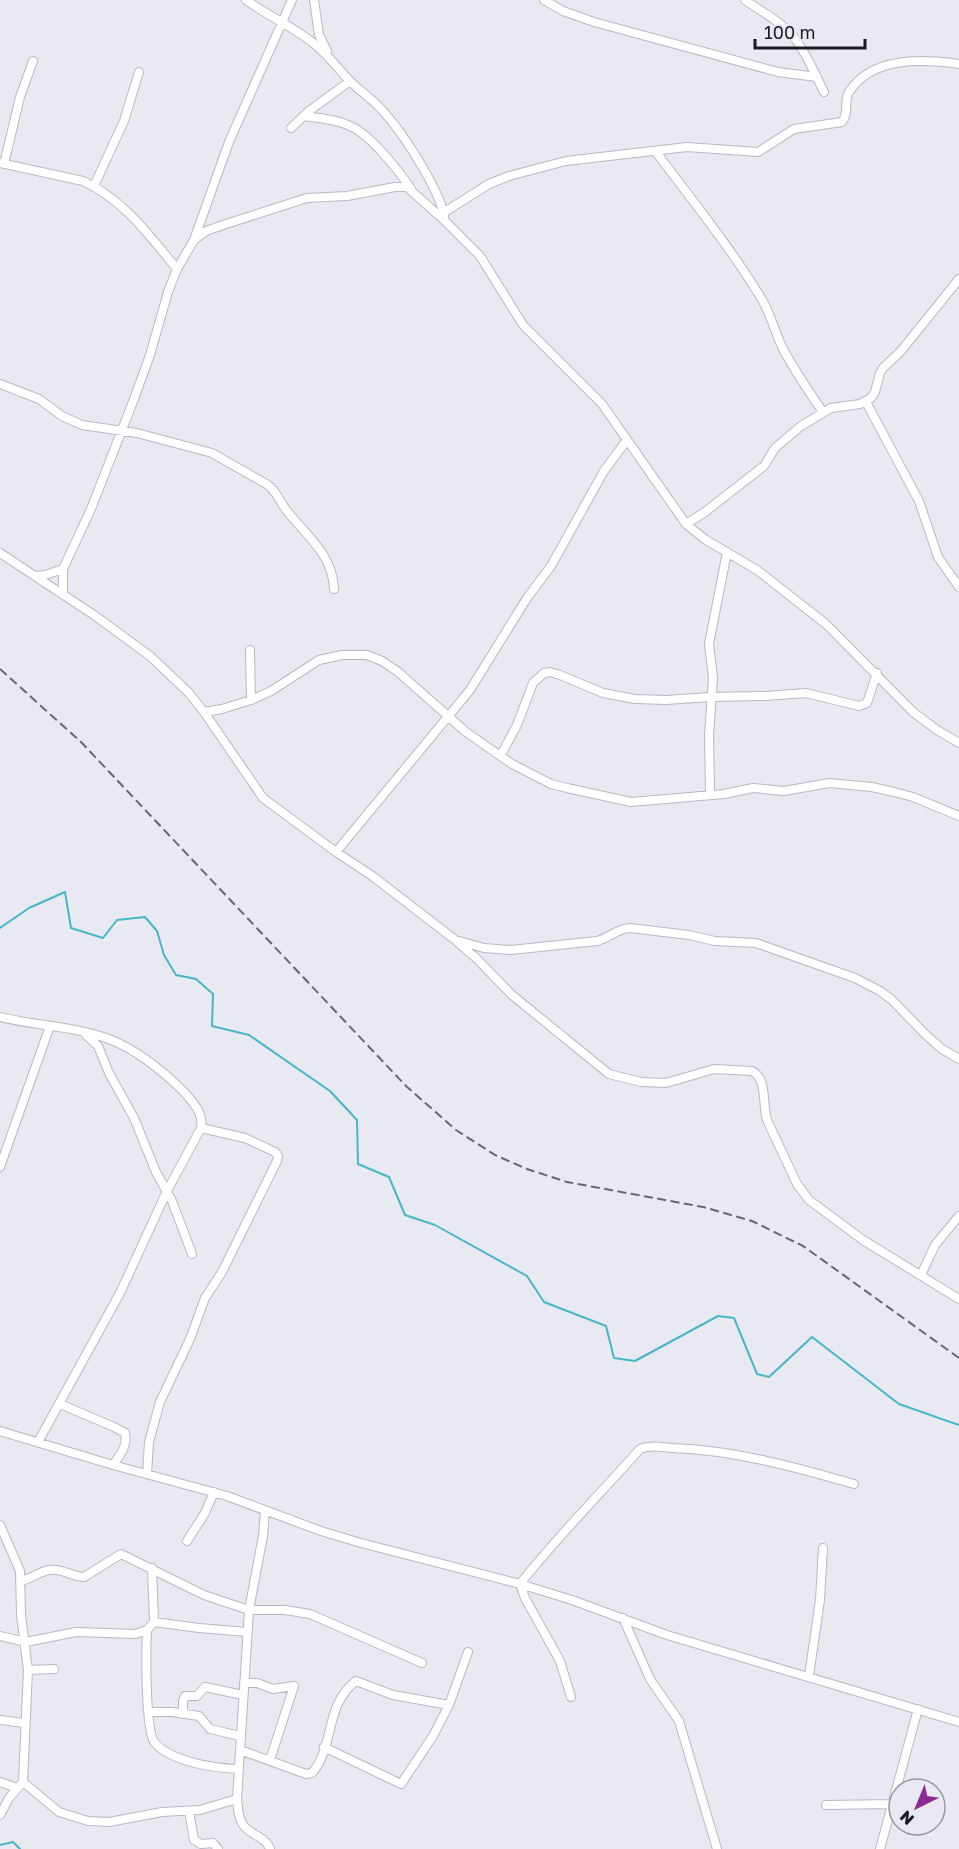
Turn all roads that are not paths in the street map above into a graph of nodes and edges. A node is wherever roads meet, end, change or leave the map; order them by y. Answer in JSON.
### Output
{"nodes":[{"id":1,"x":246,"y":0,"type":"edge"},
{"id":2,"x":292,"y":0,"type":"edge"},
{"id":3,"x":314,"y":0,"type":"edge"},
{"id":4,"x":544,"y":0,"type":"edge"},
{"id":5,"x":744,"y":0,"type":"edge"},
{"id":6,"x":283,"y":21,"type":"junction"},
{"id":7,"x":331,"y":58,"type":"junction"},
{"id":8,"x":33,"y":61,"type":"dead end"},
{"id":9,"x":959,"y":64,"type":"edge"},
{"id":10,"x":139,"y":72,"type":"dead end"},
{"id":11,"x":817,"y":77,"type":"junction"},
{"id":12,"x":350,"y":81,"type":"junction"},
{"id":13,"x":824,"y":92,"type":"dead end"},
{"id":14,"x":304,"y":116,"type":"junction"},
{"id":15,"x":291,"y":128,"type":"dead end"},
{"id":16,"x":656,"y":152,"type":"junction"},
{"id":17,"x":2,"y":163,"type":"edge"},
{"id":18,"x":94,"y":186,"type":"junction"},
{"id":19,"x":411,"y":189,"type":"junction"},
{"id":20,"x":444,"y":217,"type":"junction"},
{"id":21,"x":194,"y":240,"type":"junction"},
{"id":22,"x":177,"y":269,"type":"junction"},
{"id":23,"x":959,"y":279,"type":"edge"},
{"id":24,"x":0,"y":384,"type":"edge"},
{"id":25,"x":866,"y":402,"type":"junction"},
{"id":26,"x":823,"y":412,"type":"junction"},
{"id":27,"x":121,"y":430,"type":"junction"},
{"id":28,"x":627,"y":440,"type":"junction"},
{"id":29,"x":686,"y":524,"type":"junction"},
{"id":30,"x":727,"y":552,"type":"junction"},
{"id":31,"x":0,"y":553,"type":"edge"},
{"id":32,"x":63,"y":569,"type":"junction"},
{"id":33,"x":35,"y":576,"type":"junction"},
{"id":34,"x":959,"y":587,"type":"edge"},
{"id":35,"x":334,"y":589,"type":"dead end"},
{"id":36,"x":63,"y":594,"type":"junction"},
{"id":37,"x":250,"y":650,"type":"dead end"},
{"id":38,"x":877,"y":673,"type":"junction"},
{"id":39,"x":710,"y":697,"type":"junction"},
{"id":40,"x":251,"y":700,"type":"junction"},
{"id":41,"x":204,"y":712,"type":"junction"},
{"id":42,"x":449,"y":715,"type":"junction"},
{"id":43,"x":959,"y":743,"type":"edge"},
{"id":44,"x":501,"y":756,"type":"junction"},
{"id":45,"x":710,"y":794,"type":"junction"},
{"id":46,"x":959,"y":816,"type":"edge"},
{"id":47,"x":336,"y":852,"type":"junction"},
{"id":48,"x":454,"y":939,"type":"junction"},
{"id":49,"x":0,"y":1017,"type":"edge"},
{"id":50,"x":50,"y":1026,"type":"junction"},
{"id":51,"x":84,"y":1033,"type":"junction"},
{"id":52,"x":959,"y":1059,"type":"edge"},
{"id":53,"x":201,"y":1128,"type":"junction"},
{"id":54,"x":0,"y":1167,"type":"edge"},
{"id":55,"x":167,"y":1191,"type":"junction"},
{"id":56,"x":959,"y":1216,"type":"edge"},
{"id":57,"x":192,"y":1254,"type":"dead end"},
{"id":58,"x":921,"y":1275,"type":"junction"},
{"id":59,"x":959,"y":1299,"type":"edge"},
{"id":60,"x":60,"y":1404,"type":"junction"},
{"id":61,"x":0,"y":1431,"type":"edge"},
{"id":62,"x":38,"y":1443,"type":"junction"},
{"id":63,"x":113,"y":1465,"type":"junction"},
{"id":64,"x":147,"y":1474,"type":"junction"},
{"id":65,"x":854,"y":1484,"type":"dead end"},
{"id":66,"x":214,"y":1492,"type":"junction"},
{"id":67,"x":265,"y":1511,"type":"junction"},
{"id":68,"x":0,"y":1525,"type":"edge"},
{"id":69,"x":187,"y":1541,"type":"dead end"},
{"id":70,"x":823,"y":1548,"type":"dead end"},
{"id":71,"x":152,"y":1568,"type":"junction"},
{"id":72,"x":21,"y":1581,"type":"junction"},
{"id":73,"x":520,"y":1584,"type":"junction"},
{"id":74,"x":249,"y":1610,"type":"junction"},
{"id":75,"x":623,"y":1618,"type":"junction"},
{"id":76,"x":154,"y":1622,"type":"junction"},
{"id":77,"x":147,"y":1630,"type":"junction"},
{"id":78,"x":247,"y":1632,"type":"junction"},
{"id":79,"x":0,"y":1636,"type":"edge"},
{"id":80,"x":26,"y":1642,"type":"junction"},
{"id":81,"x":468,"y":1652,"type":"dead end"},
{"id":82,"x":422,"y":1663,"type":"dead end"},
{"id":83,"x":54,"y":1669,"type":"dead end"},
{"id":84,"x":28,"y":1670,"type":"junction"},
{"id":85,"x":809,"y":1676,"type":"junction"},
{"id":86,"x":244,"y":1683,"type":"junction"},
{"id":87,"x":243,"y":1695,"type":"junction"},
{"id":88,"x":571,"y":1697,"type":"dead end"},
{"id":89,"x":449,"y":1705,"type":"junction"},
{"id":90,"x":918,"y":1709,"type":"junction"},
{"id":91,"x":149,"y":1713,"type":"junction"},
{"id":92,"x":183,"y":1713,"type":"junction"},
{"id":93,"x":0,"y":1720,"type":"edge"},
{"id":94,"x":959,"y":1722,"type":"edge"},
{"id":95,"x":24,"y":1723,"type":"junction"},
{"id":96,"x":240,"y":1736,"type":"junction"},
{"id":97,"x":324,"y":1747,"type":"junction"},
{"id":98,"x":240,"y":1750,"type":"junction"},
{"id":99,"x":270,"y":1760,"type":"junction"},
{"id":100,"x":238,"y":1769,"type":"junction"},
{"id":101,"x":899,"y":1777,"type":"edge"},
{"id":102,"x":0,"y":1782,"type":"edge"},
{"id":103,"x":23,"y":1782,"type":"junction"},
{"id":104,"x":17,"y":1788,"type":"junction"},
{"id":105,"x":237,"y":1799,"type":"junction"},
{"id":106,"x":887,"y":1804,"type":"edge"},
{"id":107,"x":826,"y":1805,"type":"dead end"},
{"id":108,"x":189,"y":1811,"type":"junction"},
{"id":109,"x":0,"y":1815,"type":"edge"},
{"id":110,"x":887,"y":1823,"type":"edge"},
{"id":111,"x":218,"y":1849,"type":"edge"},
{"id":112,"x":270,"y":1849,"type":"edge"},
{"id":113,"x":717,"y":1849,"type":"edge"},
{"id":114,"x":880,"y":1849,"type":"edge"}],
"edges":[{"from":1,"to":6,"type":"street"},
{"from":2,"to":6,"type":"street"},
{"from":3,"to":7,"type":"street"},
{"from":4,"to":11,"type":"street"},
{"from":5,"to":11,"type":"street"},
{"from":6,"to":7,"type":"street"},
{"from":6,"to":21,"type":"street"},
{"from":7,"to":12,"type":"street"},
{"from":8,"to":17,"type":"street"},
{"from":9,"to":16,"type":"street"},
{"from":10,"to":18,"type":"street"},
{"from":11,"to":13,"type":"street"},
{"from":12,"to":14,"type":"street"},
{"from":12,"to":20,"type":"street"},
{"from":14,"to":15,"type":"street"},
{"from":14,"to":19,"type":"street"},
{"from":16,"to":20,"type":"street"},
{"from":16,"to":26,"type":"street"},
{"from":17,"to":18,"type":"street"},
{"from":18,"to":22,"type":"street"},
{"from":19,"to":20,"type":"street"},
{"from":19,"to":21,"type":"street"},
{"from":20,"to":28,"type":"street"},
{"from":21,"to":22,"type":"street"},
{"from":22,"to":27,"type":"street"},
{"from":23,"to":25,"type":"street"},
{"from":24,"to":27,"type":"street"},
{"from":25,"to":26,"type":"street"},
{"from":25,"to":34,"type":"street"},
{"from":26,"to":29,"type":"street"},
{"from":27,"to":32,"type":"street"},
{"from":27,"to":35,"type":"street"},
{"from":28,"to":29,"type":"street"},
{"from":28,"to":42,"type":"street"},
{"from":29,"to":30,"type":"street"},
{"from":30,"to":38,"type":"street"},
{"from":30,"to":39,"type":"street"},
{"from":31,"to":33,"type":"street"},
{"from":32,"to":33,"type":"street"},
{"from":32,"to":36,"type":"street"},
{"from":33,"to":36,"type":"street"},
{"from":36,"to":41,"type":"street"},
{"from":37,"to":40,"type":"street"},
{"from":38,"to":39,"type":"street"},
{"from":38,"to":43,"type":"street"},
{"from":39,"to":44,"type":"street"},
{"from":39,"to":45,"type":"street"},
{"from":40,"to":41,"type":"street"},
{"from":40,"to":42,"type":"street"},
{"from":41,"to":47,"type":"street"},
{"from":42,"to":44,"type":"street"},
{"from":42,"to":47,"type":"street"},
{"from":44,"to":45,"type":"street"},
{"from":45,"to":46,"type":"street"},
{"from":47,"to":48,"type":"street"},
{"from":48,"to":52,"type":"street"},
{"from":48,"to":58,"type":"street"},
{"from":49,"to":50,"type":"street"},
{"from":50,"to":51,"type":"street"},
{"from":50,"to":54,"type":"street"},
{"from":51,"to":53,"type":"street"},
{"from":51,"to":55,"type":"street"},
{"from":53,"to":55,"type":"street"},
{"from":53,"to":64,"type":"street"},
{"from":55,"to":57,"type":"street"},
{"from":55,"to":60,"type":"street"},
{"from":56,"to":58,"type":"street"},
{"from":58,"to":59,"type":"street"},
{"from":60,"to":62,"type":"street"},
{"from":60,"to":63,"type":"street"},
{"from":61,"to":62,"type":"street"},
{"from":62,"to":63,"type":"street"},
{"from":63,"to":64,"type":"street"},
{"from":64,"to":66,"type":"street"},
{"from":65,"to":73,"type":"street"},
{"from":66,"to":67,"type":"street"},
{"from":66,"to":69,"type":"street"},
{"from":67,"to":73,"type":"street"},
{"from":67,"to":74,"type":"street"},
{"from":68,"to":72,"type":"street"},
{"from":70,"to":85,"type":"street"},
{"from":71,"to":72,"type":"street"},
{"from":71,"to":74,"type":"street"},
{"from":71,"to":76,"type":"street"},
{"from":72,"to":80,"type":"street"},
{"from":73,"to":75,"type":"street"},
{"from":73,"to":88,"type":"street"},
{"from":74,"to":78,"type":"street"},
{"from":74,"to":82,"type":"street"},
{"from":75,"to":85,"type":"street"},
{"from":75,"to":113,"type":"street"},
{"from":76,"to":77,"type":"street"},
{"from":76,"to":78,"type":"street"},
{"from":77,"to":80,"type":"street"},
{"from":77,"to":91,"type":"street"},
{"from":78,"to":86,"type":"street"},
{"from":79,"to":80,"type":"street"},
{"from":80,"to":84,"type":"street"},
{"from":81,"to":89,"type":"street"},
{"from":83,"to":84,"type":"street"},
{"from":84,"to":95,"type":"street"},
{"from":85,"to":90,"type":"street"},
{"from":86,"to":87,"type":"street"},
{"from":86,"to":99,"type":"street"},
{"from":87,"to":92,"type":"street"},
{"from":87,"to":96,"type":"street"},
{"from":89,"to":97,"type":"street"},
{"from":89,"to":97,"type":"street"},
{"from":90,"to":94,"type":"street"},
{"from":90,"to":101,"type":"street"},
{"from":91,"to":92,"type":"street"},
{"from":91,"to":100,"type":"street"},
{"from":92,"to":96,"type":"street"},
{"from":93,"to":95,"type":"street"},
{"from":95,"to":103,"type":"street"},
{"from":96,"to":98,"type":"street"},
{"from":97,"to":99,"type":"street"},
{"from":98,"to":99,"type":"street"},
{"from":98,"to":100,"type":"street"},
{"from":100,"to":105,"type":"street"},
{"from":102,"to":104,"type":"street"},
{"from":103,"to":104,"type":"street"},
{"from":103,"to":108,"type":"street"},
{"from":104,"to":109,"type":"street"},
{"from":105,"to":108,"type":"street"},
{"from":105,"to":112,"type":"street"},
{"from":106,"to":107,"type":"street"},
{"from":108,"to":111,"type":"street"},
{"from":110,"to":114,"type":"street"}]}
